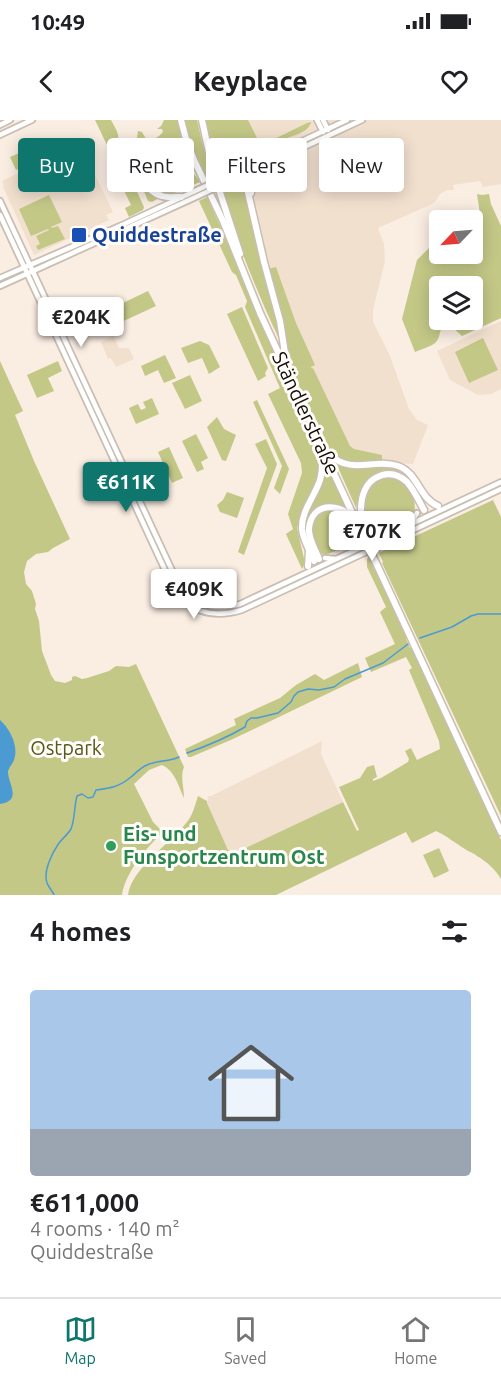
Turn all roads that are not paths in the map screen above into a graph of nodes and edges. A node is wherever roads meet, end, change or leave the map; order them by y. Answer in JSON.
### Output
{"nodes":[{"id":1,"x":10,"y":120,"type":"edge"},
{"id":2,"x":32,"y":120,"type":"edge"},
{"id":3,"x":181,"y":120,"type":"edge"},
{"id":4,"x":202,"y":120,"type":"edge"},
{"id":5,"x":317,"y":120,"type":"edge"},
{"id":6,"x":323,"y":120,"type":"edge"},
{"id":7,"x":347,"y":120,"type":"edge"},
{"id":8,"x":362,"y":120,"type":"edge"},
{"id":9,"x":0,"y":125,"type":"edge"},
{"id":10,"x":325,"y":130,"type":"junction"},
{"id":11,"x":0,"y":135,"type":"edge"},
{"id":12,"x":331,"y":135,"type":"junction"},
{"id":13,"x":325,"y":138,"type":"joint"},
{"id":14,"x":307,"y":139,"type":"edge"},
{"id":15,"x":203,"y":179,"type":"junction"},
{"id":16,"x":206,"y":189,"type":"edge"},
{"id":17,"x":246,"y":192,"type":"edge"},
{"id":18,"x":251,"y":192,"type":"edge"},
{"id":19,"x":196,"y":194,"type":"junction"},
{"id":20,"x":181,"y":197,"type":"junction"},
{"id":21,"x":0,"y":201,"type":"edge"},
{"id":22,"x":251,"y":205,"type":"junction"},
{"id":23,"x":0,"y":215,"type":"edge"},
{"id":24,"x":27,"y":266,"type":"junction"},
{"id":25,"x":30,"y":273,"type":"junction"},
{"id":26,"x":0,"y":278,"type":"edge"},
{"id":27,"x":0,"y":286,"type":"edge"},
{"id":28,"x":284,"y":357,"type":"junction"},
{"id":29,"x":322,"y":447,"type":"junction"},
{"id":30,"x":330,"y":455,"type":"junction"},
{"id":31,"x":501,"y":482,"type":"edge"},
{"id":32,"x":420,"y":488,"type":"junction"},
{"id":33,"x":501,"y":489,"type":"edge"},
{"id":34,"x":418,"y":499,"type":"junction"},
{"id":35,"x":438,"y":506,"type":"joint"},
{"id":36,"x":450,"y":507,"type":"junction"},
{"id":37,"x":426,"y":509,"type":"junction"},
{"id":38,"x":417,"y":513,"type":"joint"},
{"id":39,"x":430,"y":518,"type":"junction"},
{"id":40,"x":410,"y":525,"type":"junction"},
{"id":41,"x":361,"y":526,"type":"junction"},
{"id":42,"x":312,"y":550,"type":"junction"},
{"id":43,"x":319,"y":559,"type":"junction"},
{"id":44,"x":336,"y":560,"type":"junction"},
{"id":45,"x":378,"y":565,"type":"junction"},
{"id":46,"x":308,"y":566,"type":"joint"},
{"id":47,"x":320,"y":567,"type":"junction"},
{"id":48,"x":322,"y":573,"type":"junction"},
{"id":49,"x":305,"y":574,"type":"junction"},
{"id":50,"x":501,"y":824,"type":"edge"},
{"id":51,"x":501,"y":832,"type":"edge"}],
"edges":[{"from":1,"to":9,"type":"main road"},
{"from":2,"to":11,"type":"main road"},
{"from":3,"to":15,"type":"highway","name":"Ständlerstraße"},
{"from":4,"to":28,"type":"highway","name":"Ständlerstraße"},
{"from":5,"to":10,"type":"main road"},
{"from":6,"to":10,"type":"main road"},
{"from":7,"to":10,"type":"main road"},
{"from":8,"to":12,"type":"main road"},
{"from":10,"to":12,"type":"main road"},
{"from":10,"to":13,"type":"main road"},
{"from":10,"to":14,"type":"main road"},
{"from":12,"to":13,"type":"main road"},
{"from":15,"to":20,"type":"highway"},
{"from":15,"to":29,"type":"highway","name":"Ständlerstraße"},
{"from":16,"to":19,"type":"main road","bridge":true},
{"from":17,"to":22,"type":"highway"},
{"from":18,"to":22,"type":"highway"},
{"from":19,"to":20,"type":"main road"},
{"from":19,"to":25,"type":"main road"},
{"from":20,"to":24,"type":"main road"},
{"from":21,"to":24,"type":"main road"},
{"from":22,"to":28,"type":"highway"},
{"from":23,"to":24,"type":"main road"},
{"from":24,"to":25,"type":"main road"},
{"from":24,"to":26,"type":"main road"},
{"from":25,"to":27,"type":"main road"},
{"from":25,"to":48,"type":"main road"},
{"from":25,"to":49,"type":"main road"},
{"from":28,"to":30,"type":"highway","name":"Ständlerstraße"},
{"from":29,"to":41,"type":"highway","name":"Ständlerstraße"},
{"from":29,"to":42,"type":"highway"},
{"from":30,"to":32,"type":"highway"},
{"from":30,"to":41,"type":"highway","name":"Ständlerstraße"},
{"from":31,"to":36,"type":"main road"},
{"from":32,"to":35,"type":"highway"},
{"from":32,"to":37,"type":"highway"},
{"from":33,"to":39,"type":"main road"},
{"from":34,"to":37,"type":"highway"},
{"from":34,"to":38,"type":"highway"},
{"from":34,"to":41,"type":"highway"},
{"from":35,"to":36,"type":"main road"},
{"from":36,"to":39,"type":"main road"},
{"from":37,"to":39,"type":"main road"},
{"from":38,"to":40,"type":"main road"},
{"from":39,"to":40,"type":"main road"},
{"from":39,"to":48,"type":"main road"},
{"from":40,"to":44,"type":"main road"},
{"from":41,"to":42,"type":"highway"},
{"from":41,"to":45,"type":"highway","name":"Ständlerstraße","bridge":true},
{"from":42,"to":43,"type":"highway"},
{"from":42,"to":43,"type":"highway"},
{"from":42,"to":46,"type":"highway"},
{"from":43,"to":44,"type":"main road"},
{"from":43,"to":47,"type":"main road"},
{"from":44,"to":47,"type":"main road"},
{"from":45,"to":50,"type":"highway","name":"Ständlerstraße"},
{"from":45,"to":51,"type":"highway","name":"Ständlerstraße"},
{"from":46,"to":49,"type":"main road"},
{"from":47,"to":48,"type":"main road"},
{"from":47,"to":49,"type":"main road"}]}
